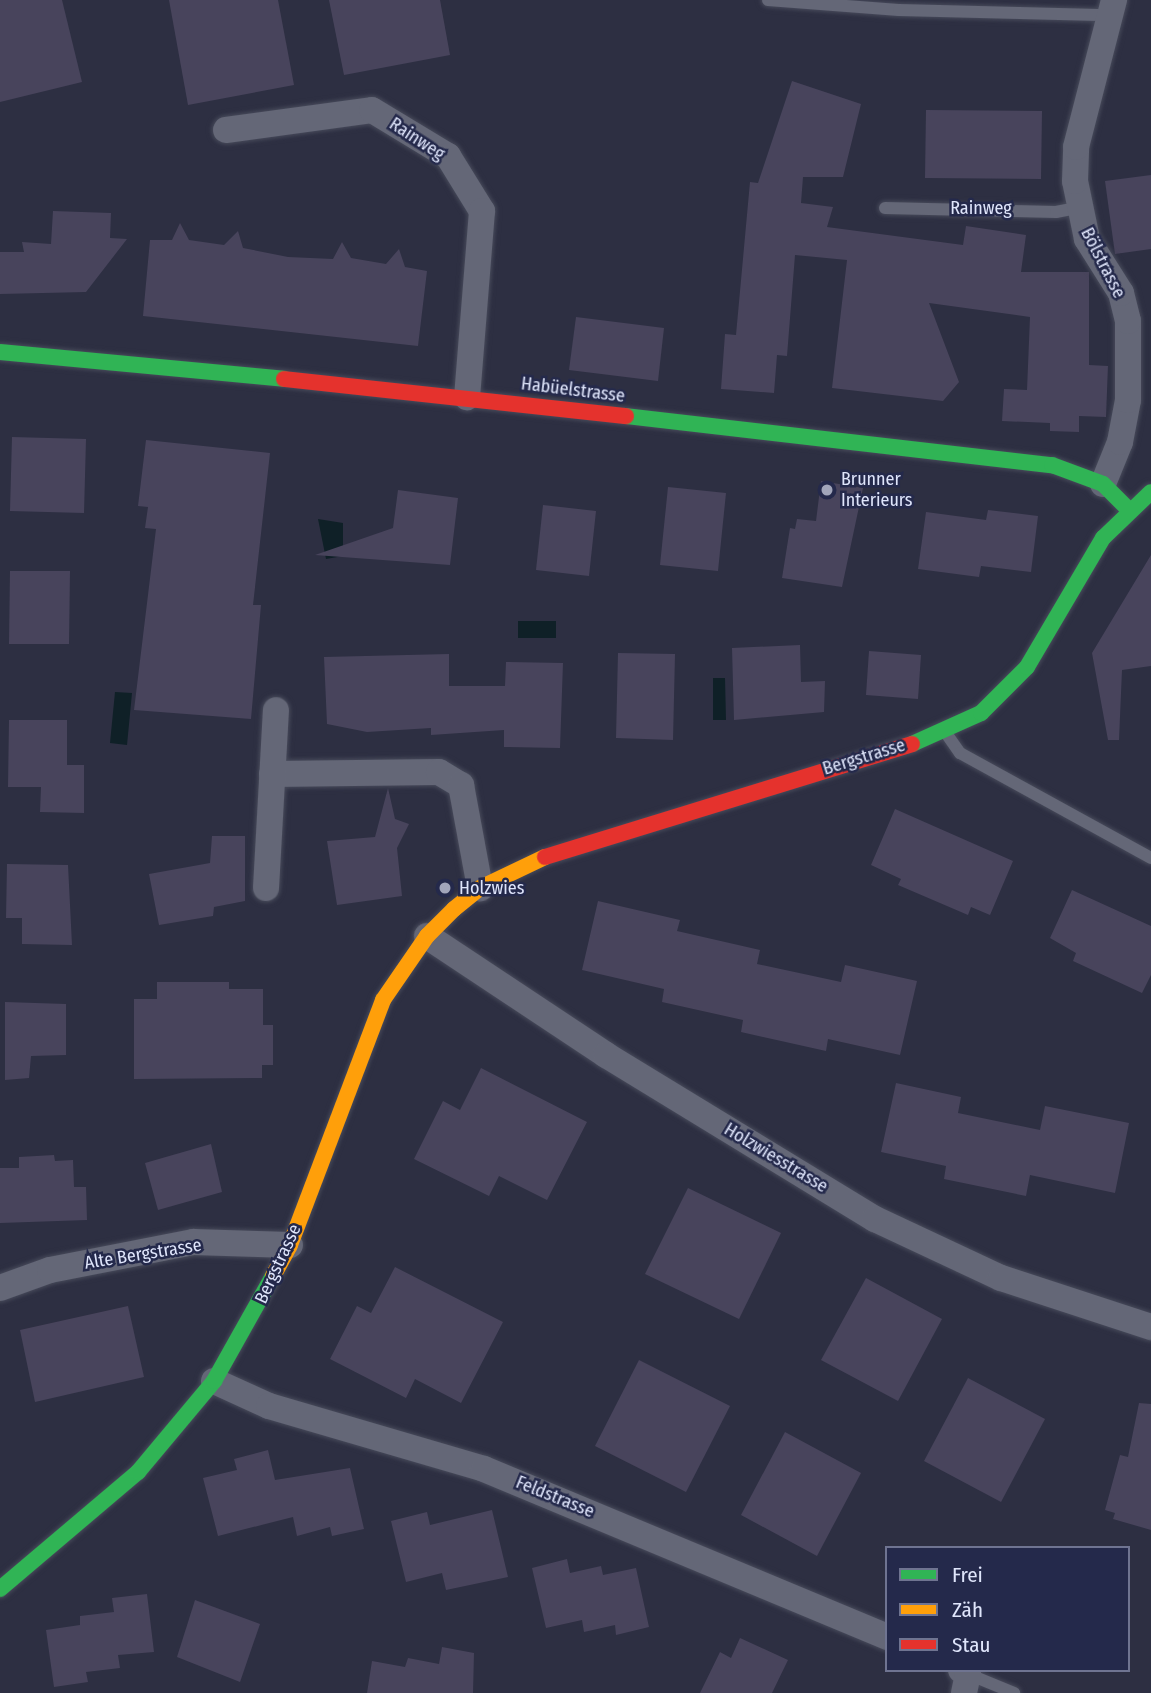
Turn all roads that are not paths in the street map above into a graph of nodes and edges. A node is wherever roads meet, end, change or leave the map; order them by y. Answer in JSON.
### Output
{"nodes":[{"id":1,"x":768,"y":0,"type":"edge"},
{"id":2,"x":1112,"y":7,"type":"edge"},
{"id":3,"x":226,"y":130,"type":"dead end"},
{"id":4,"x":885,"y":208,"type":"dead end"},
{"id":5,"x":1077,"y":208,"type":"junction"},
{"id":6,"x":0,"y":352,"type":"edge"},
{"id":7,"x":467,"y":397,"type":"junction"},
{"id":8,"x":1103,"y":484,"type":"junction"},
{"id":9,"x":1151,"y":492,"type":"edge"},
{"id":10,"x":1128,"y":509,"type":"junction"},
{"id":11,"x":276,"y":710,"type":"dead end"},
{"id":12,"x":946,"y":733,"type":"junction"},
{"id":13,"x":272,"y":774,"type":"junction"},
{"id":14,"x":1151,"y":858,"type":"edge"},
{"id":15,"x":266,"y":888,"type":"dead end"},
{"id":16,"x":480,"y":888,"type":"junction"},
{"id":17,"x":427,"y":936,"type":"junction"},
{"id":18,"x":290,"y":1245,"type":"junction"},
{"id":19,"x":0,"y":1288,"type":"edge"},
{"id":20,"x":1151,"y":1327,"type":"edge"},
{"id":21,"x":214,"y":1381,"type":"junction"},
{"id":22,"x":0,"y":1589,"type":"edge"},
{"id":23,"x":885,"y":1636,"type":"edge"},
{"id":24,"x":964,"y":1679,"type":"edge"},
{"id":25,"x":1014,"y":1693,"type":"edge"}],
"edges":[{"from":1,"to":2,"type":"lane"},
{"from":2,"to":5,"type":"street","name":"Bölstrasse"},
{"from":3,"to":7,"type":"street","name":"Rainweg"},
{"from":4,"to":5,"type":"lane","name":"Rainweg"},
{"from":5,"to":8,"type":"street","name":"Bölstrasse"},
{"from":6,"to":7,"type":"street","name":"Habüelstrasse"},
{"from":7,"to":8,"type":"street","name":"Habüelstrasse"},
{"from":8,"to":10,"type":"street","name":"Habüelstrasse"},
{"from":9,"to":10,"type":"street","name":"Bergstrasse"},
{"from":10,"to":12,"type":"street","name":"Bergstrasse"},
{"from":11,"to":13,"type":"street"},
{"from":12,"to":14,"type":"lane"},
{"from":12,"to":16,"type":"street","name":"Bergstrasse"},
{"from":13,"to":15,"type":"street"},
{"from":13,"to":16,"type":"street"},
{"from":16,"to":17,"type":"street","name":"Bergstrasse"},
{"from":17,"to":18,"type":"street","name":"Bergstrasse"},
{"from":17,"to":20,"type":"street","name":"Holzwiesstrasse"},
{"from":18,"to":19,"type":"street","name":"Alte Bergstrasse"},
{"from":18,"to":21,"type":"street","name":"Bergstrasse"},
{"from":21,"to":22,"type":"street","name":"Bergstrasse"},
{"from":21,"to":23,"type":"street","name":"Feldstrasse"},
{"from":24,"to":25,"type":"lane"}]}
